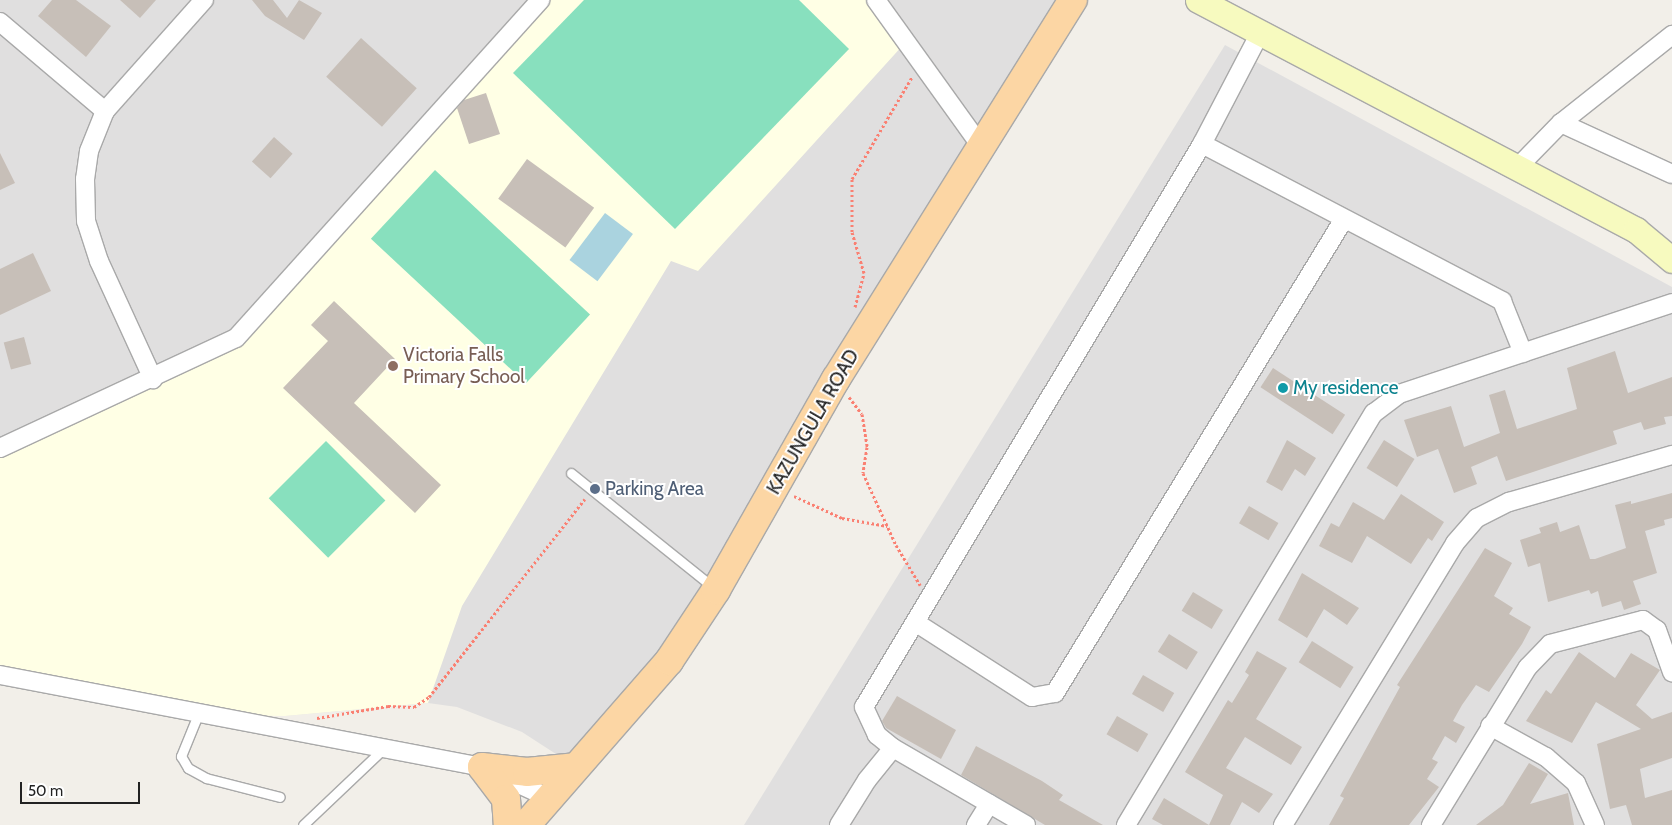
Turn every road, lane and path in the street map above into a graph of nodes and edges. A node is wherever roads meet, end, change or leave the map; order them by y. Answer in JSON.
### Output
{"nodes":[{"id":1,"x":204,"y":0,"type":"edge"},
{"id":2,"x":540,"y":0,"type":"edge"},
{"id":3,"x":876,"y":0,"type":"edge"},
{"id":4,"x":1073,"y":0,"type":"edge"},
{"id":5,"x":1198,"y":0,"type":"edge"},
{"id":6,"x":0,"y":22,"type":"edge"},
{"id":7,"x":1261,"y":31,"type":"junction"},
{"id":8,"x":1672,"y":35,"type":"edge"},
{"id":9,"x":920,"y":64,"type":"junction"},
{"id":10,"x":105,"y":111,"type":"junction"},
{"id":11,"x":1561,"y":123,"type":"junction"},
{"id":12,"x":1202,"y":144,"type":"junction"},
{"id":13,"x":982,"y":149,"type":"junction"},
{"id":14,"x":1518,"y":167,"type":"junction"},
{"id":15,"x":1672,"y":174,"type":"edge"},
{"id":16,"x":1344,"y":219,"type":"junction"},
{"id":17,"x":1672,"y":260,"type":"edge"},
{"id":18,"x":1672,"y":303,"type":"edge"},
{"id":19,"x":853,"y":313,"type":"dead end"},
{"id":20,"x":1523,"y":353,"type":"junction"},
{"id":21,"x":153,"y":379,"type":"junction"},
{"id":22,"x":836,"y":379,"type":"junction"},
{"id":23,"x":0,"y":448,"type":"edge"},
{"id":24,"x":1672,"y":454,"type":"edge"},
{"id":25,"x":571,"y":473,"type":"dead end"},
{"id":26,"x":774,"y":487,"type":"junction"},
{"id":27,"x":591,"y":490,"type":"junction"},
{"id":28,"x":888,"y":526,"type":"junction"},
{"id":29,"x":716,"y":590,"type":"junction"},
{"id":30,"x":928,"y":599,"type":"junction"},
{"id":31,"x":915,"y":622,"type":"junction"},
{"id":32,"x":1672,"y":672,"type":"edge"},
{"id":33,"x":0,"y":675,"type":"edge"},
{"id":34,"x":199,"y":712,"type":"junction"},
{"id":35,"x":1490,"y":726,"type":"junction"},
{"id":36,"x":285,"y":727,"type":"junction"},
{"id":37,"x":893,"y":748,"type":"junction"},
{"id":38,"x":384,"y":749,"type":"junction"},
{"id":39,"x":482,"y":767,"type":"junction"},
{"id":40,"x":575,"y":767,"type":"junction"},
{"id":41,"x":280,"y":797,"type":"dead end"},
{"id":42,"x":549,"y":798,"type":"junction"},
{"id":43,"x":989,"y":804,"type":"junction"},
{"id":44,"x":303,"y":825,"type":"edge"},
{"id":45,"x":508,"y":825,"type":"edge"},
{"id":46,"x":526,"y":825,"type":"edge"},
{"id":47,"x":839,"y":825,"type":"edge"},
{"id":48,"x":976,"y":825,"type":"edge"},
{"id":49,"x":1026,"y":825,"type":"edge"},
{"id":50,"x":1126,"y":825,"type":"edge"},
{"id":51,"x":1283,"y":825,"type":"edge"},
{"id":52,"x":1432,"y":825,"type":"edge"},
{"id":53,"x":1595,"y":825,"type":"edge"}],
"edges":[{"from":1,"to":10,"type":"street"},
{"from":2,"to":21,"type":"street"},
{"from":3,"to":9,"type":"street"},
{"from":4,"to":13,"type":"main road","name":"KAZUNGULA ROAD"},
{"from":5,"to":7,"type":"street"},
{"from":6,"to":10,"type":"street"},
{"from":7,"to":12,"type":"street"},
{"from":7,"to":14,"type":"street"},
{"from":8,"to":11,"type":"street"},
{"from":9,"to":13,"type":"street"},
{"from":9,"to":19,"type":"path"},
{"from":10,"to":21,"type":"street"},
{"from":11,"to":14,"type":"street"},
{"from":11,"to":15,"type":"street"},
{"from":12,"to":16,"type":"street"},
{"from":12,"to":30,"type":"street"},
{"from":13,"to":22,"type":"main road","name":"KAZUNGULA ROAD"},
{"from":14,"to":17,"type":"street"},
{"from":16,"to":20,"type":"street"},
{"from":16,"to":31,"type":"street"},
{"from":18,"to":20,"type":"street"},
{"from":20,"to":50,"type":"street"},
{"from":21,"to":23,"type":"street"},
{"from":22,"to":26,"type":"main road","name":"KAZUNGULA ROAD"},
{"from":22,"to":28,"type":"path"},
{"from":24,"to":51,"type":"street"},
{"from":25,"to":27,"type":"lane"},
{"from":26,"to":28,"type":"path"},
{"from":26,"to":29,"type":"main road","name":"KAZUNGULA ROAD"},
{"from":27,"to":29,"type":"lane"},
{"from":27,"to":36,"type":"path"},
{"from":28,"to":30,"type":"path"},
{"from":29,"to":40,"type":"main road","name":"KAZUNGULA ROAD"},
{"from":30,"to":31,"type":"street"},
{"from":31,"to":37,"type":"street"},
{"from":32,"to":35,"type":"street"},
{"from":33,"to":34,"type":"street"},
{"from":34,"to":36,"type":"street"},
{"from":34,"to":41,"type":"lane"},
{"from":35,"to":52,"type":"street"},
{"from":35,"to":53,"type":"street"},
{"from":36,"to":38,"type":"street"},
{"from":37,"to":43,"type":"street"},
{"from":37,"to":47,"type":"street"},
{"from":38,"to":39,"type":"street"},
{"from":38,"to":44,"type":"lane"},
{"from":39,"to":40,"type":"main road"},
{"from":39,"to":42,"type":"street"},
{"from":39,"to":45,"type":"main road"},
{"from":40,"to":42,"type":"main road","name":"KAZUNGULA ROAD"},
{"from":42,"to":46,"type":"main road","name":"KAZUNGULA ROAD"},
{"from":43,"to":48,"type":"street"},
{"from":43,"to":49,"type":"street"}]}
